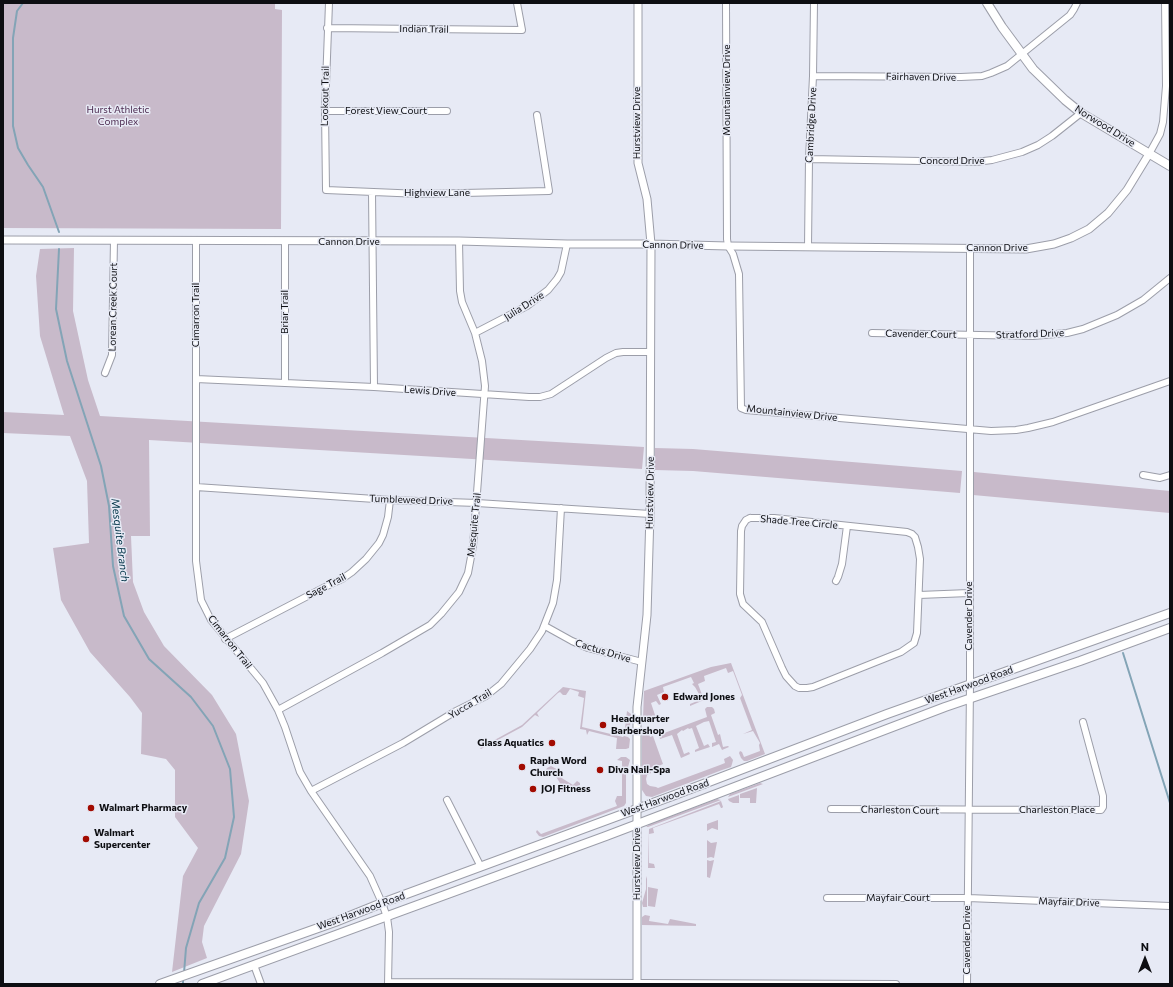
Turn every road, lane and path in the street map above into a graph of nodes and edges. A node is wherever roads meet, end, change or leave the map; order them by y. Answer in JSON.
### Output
{"nodes":[{"id":1,"x":328,"y":3,"type":"edge"},
{"id":2,"x":517,"y":3,"type":"edge"},
{"id":3,"x":638,"y":3,"type":"edge"},
{"id":4,"x":726,"y":3,"type":"edge"},
{"id":5,"x":814,"y":3,"type":"edge"},
{"id":6,"x":987,"y":3,"type":"edge"},
{"id":7,"x":1076,"y":3,"type":"edge"},
{"id":8,"x":1165,"y":3,"type":"edge"},
{"id":9,"x":327,"y":28,"type":"junction"},
{"id":10,"x":1022,"y":54,"type":"junction"},
{"id":11,"x":1168,"y":65,"type":"edge"},
{"id":12,"x":813,"y":76,"type":"junction"},
{"id":13,"x":325,"y":111,"type":"junction"},
{"id":14,"x":447,"y":111,"type":"dead end"},
{"id":15,"x":1081,"y":113,"type":"junction"},
{"id":16,"x":537,"y":115,"type":"dead end"},
{"id":17,"x":1149,"y":154,"type":"junction"},
{"id":18,"x":809,"y":160,"type":"junction"},
{"id":19,"x":1170,"y":166,"type":"edge"},
{"id":20,"x":326,"y":190,"type":"joint"},
{"id":21,"x":372,"y":192,"type":"junction"},
{"id":22,"x":3,"y":240,"type":"edge"},
{"id":23,"x":114,"y":240,"type":"junction"},
{"id":24,"x":196,"y":240,"type":"junction"},
{"id":25,"x":285,"y":241,"type":"junction"},
{"id":26,"x":459,"y":241,"type":"junction"},
{"id":27,"x":372,"y":242,"type":"junction"},
{"id":28,"x":567,"y":244,"type":"junction"},
{"id":29,"x":651,"y":244,"type":"junction"},
{"id":30,"x":728,"y":246,"type":"junction"},
{"id":31,"x":808,"y":247,"type":"junction"},
{"id":32,"x":970,"y":248,"type":"junction"},
{"id":33,"x":1170,"y":278,"type":"edge"},
{"id":34,"x":475,"y":333,"type":"junction"},
{"id":35,"x":872,"y":333,"type":"dead end"},
{"id":36,"x":970,"y":334,"type":"junction"},
{"id":37,"x":651,"y":352,"type":"junction"},
{"id":38,"x":105,"y":373,"type":"dead end"},
{"id":39,"x":196,"y":379,"type":"junction"},
{"id":40,"x":1170,"y":381,"type":"edge"},
{"id":41,"x":285,"y":383,"type":"junction"},
{"id":42,"x":374,"y":387,"type":"junction"},
{"id":43,"x":484,"y":395,"type":"junction"},
{"id":44,"x":970,"y":429,"type":"junction"},
{"id":45,"x":1143,"y":475,"type":"dead end"},
{"id":46,"x":1170,"y":475,"type":"edge"},
{"id":47,"x":196,"y":487,"type":"junction"},
{"id":48,"x":390,"y":500,"type":"junction"},
{"id":49,"x":477,"y":503,"type":"junction"},
{"id":50,"x":561,"y":508,"type":"junction"},
{"id":51,"x":650,"y":514,"type":"junction"},
{"id":52,"x":847,"y":526,"type":"junction"},
{"id":53,"x":836,"y":581,"type":"dead end"},
{"id":54,"x":969,"y":593,"type":"junction"},
{"id":55,"x":919,"y":595,"type":"junction"},
{"id":56,"x":1170,"y":613,"type":"edge"},
{"id":57,"x":545,"y":626,"type":"junction"},
{"id":58,"x":1170,"y":628,"type":"edge"},
{"id":59,"x":225,"y":639,"type":"junction"},
{"id":60,"x":642,"y":662,"type":"junction"},
{"id":61,"x":970,"y":684,"type":"junction"},
{"id":62,"x":970,"y":699,"type":"junction"},
{"id":63,"x":278,"y":710,"type":"junction"},
{"id":64,"x":1083,"y":722,"type":"dead end"},
{"id":65,"x":311,"y":791,"type":"junction"},
{"id":66,"x":447,"y":800,"type":"dead end"},
{"id":67,"x":637,"y":808,"type":"junction"},
{"id":68,"x":831,"y":809,"type":"dead end"},
{"id":69,"x":969,"y":810,"type":"junction"},
{"id":70,"x":637,"y":823,"type":"junction"},
{"id":71,"x":481,"y":867,"type":"junction"},
{"id":72,"x":827,"y":898,"type":"dead end"},
{"id":73,"x":968,"y":898,"type":"junction"},
{"id":74,"x":382,"y":903,"type":"junction"},
{"id":75,"x":1170,"y":906,"type":"edge"},
{"id":76,"x":387,"y":917,"type":"junction"},
{"id":77,"x":254,"y":965,"type":"junction"},
{"id":78,"x":388,"y":983,"type":"edge"},
{"id":79,"x":637,"y":983,"type":"edge"},
{"id":80,"x":160,"y":984,"type":"edge"},
{"id":81,"x":202,"y":984,"type":"edge"},
{"id":82,"x":261,"y":984,"type":"edge"},
{"id":83,"x":896,"y":984,"type":"edge"},
{"id":84,"x":967,"y":984,"type":"edge"}],
"edges":[{"from":1,"to":9,"type":"street","name":"Lookout Trail"},
{"from":2,"to":9,"type":"street","name":"Indian Trail"},
{"from":3,"to":29,"type":"street","name":"Hurstview Drive"},
{"from":4,"to":30,"type":"street","name":"Mountainview Drive"},
{"from":5,"to":12,"type":"street","name":"Cambridge Drive"},
{"from":6,"to":10,"type":"main road","name":"Norwood Drive"},
{"from":7,"to":10,"type":"street","name":"Fairhaven Drive"},
{"from":8,"to":11,"type":"street","name":"Cannon Drive"},
{"from":9,"to":13,"type":"street","name":"Lookout Trail"},
{"from":10,"to":12,"type":"street","name":"Fairhaven Drive"},
{"from":10,"to":15,"type":"main road","name":"Norwood Drive"},
{"from":11,"to":17,"type":"street","name":"Cannon Drive"},
{"from":12,"to":18,"type":"street","name":"Cambridge Drive"},
{"from":13,"to":14,"type":"street","name":"Forest View Court"},
{"from":13,"to":20,"type":"street","name":"Lookout Trail"},
{"from":15,"to":17,"type":"main road","name":"Norwood Drive"},
{"from":15,"to":18,"type":"street","name":"Concord Drive"},
{"from":16,"to":21,"type":"street","name":"Highview Lane"},
{"from":17,"to":19,"type":"main road","name":"Norwood Drive"},
{"from":17,"to":32,"type":"street","name":"Cannon Drive"},
{"from":18,"to":31,"type":"street","name":"Cambridge Drive"},
{"from":20,"to":21,"type":"street","name":"Highview Lane"},
{"from":21,"to":27,"type":"street"},
{"from":22,"to":23,"type":"street","name":"Cannon Drive"},
{"from":23,"to":24,"type":"street","name":"Cannon Drive"},
{"from":23,"to":38,"type":"street","name":"Lorean Creek Court"},
{"from":24,"to":25,"type":"street","name":"Cannon Drive"},
{"from":24,"to":39,"type":"street","name":"Cimarron Trail"},
{"from":25,"to":27,"type":"street","name":"Cannon Drive"},
{"from":25,"to":41,"type":"street","name":"Briar Trail"},
{"from":26,"to":27,"type":"street","name":"Cannon Drive"},
{"from":26,"to":28,"type":"street","name":"Cannon Drive"},
{"from":26,"to":34,"type":"street","name":"Mesquite Trail"},
{"from":27,"to":42,"type":"street"},
{"from":28,"to":29,"type":"street","name":"Cannon Drive"},
{"from":28,"to":34,"type":"street","name":"Julia Drive"},
{"from":29,"to":30,"type":"street","name":"Cannon Drive"},
{"from":29,"to":37,"type":"street","name":"Hurstview Drive"},
{"from":30,"to":31,"type":"street","name":"Cannon Drive"},
{"from":30,"to":44,"type":"street","name":"Mountainview Drive"},
{"from":31,"to":32,"type":"street","name":"Cannon Drive"},
{"from":32,"to":36,"type":"street","name":"Cavender Drive"},
{"from":33,"to":36,"type":"street","name":"Stratford Drive"},
{"from":34,"to":43,"type":"street","name":"Mesquite Trail"},
{"from":35,"to":36,"type":"street","name":"Cavender Court"},
{"from":36,"to":44,"type":"street","name":"Cavender Drive"},
{"from":37,"to":43,"type":"street","name":"Lewis Drive"},
{"from":37,"to":51,"type":"street","name":"Hurstview Drive"},
{"from":39,"to":41,"type":"street","name":"Lewis Drive"},
{"from":39,"to":47,"type":"street","name":"Cimarron Trail"},
{"from":40,"to":44,"type":"street","name":"Mountainview Drive"},
{"from":41,"to":42,"type":"street","name":"Lewis Drive"},
{"from":42,"to":43,"type":"street","name":"Lewis Drive"},
{"from":43,"to":49,"type":"street","name":"Mesquite Trail"},
{"from":44,"to":54,"type":"street","name":"Cavender Drive"},
{"from":45,"to":46,"type":"street"},
{"from":47,"to":48,"type":"street","name":"Tumbleweed Drive"},
{"from":47,"to":59,"type":"street","name":"Cimarron Trail"},
{"from":48,"to":49,"type":"street","name":"Tumbleweed Drive"},
{"from":48,"to":59,"type":"street","name":"Sage Trail"},
{"from":49,"to":50,"type":"street","name":"Tumbleweed Drive"},
{"from":49,"to":63,"type":"street","name":"Mesquite Trail"},
{"from":50,"to":51,"type":"street","name":"Tumbleweed Drive"},
{"from":50,"to":57,"type":"street","name":"Yucca Trail"},
{"from":51,"to":60,"type":"street","name":"Hurstview Drive"},
{"from":52,"to":53,"type":"street"},
{"from":52,"to":55,"type":"street","name":"Shade Tree Circle"},
{"from":52,"to":55,"type":"street","name":"Shade Tree Circle"},
{"from":54,"to":55,"type":"street"},
{"from":54,"to":61,"type":"street","name":"Cavender Drive"},
{"from":56,"to":61,"type":"main road","name":"West Harwood Road"},
{"from":57,"to":60,"type":"street","name":"Cactus Drive"},
{"from":57,"to":65,"type":"street","name":"Yucca Trail"},
{"from":58,"to":62,"type":"main road","name":"West Harwood Road"},
{"from":59,"to":63,"type":"street","name":"Cimarron Trail"},
{"from":60,"to":67,"type":"street","name":"Hurstview Drive"},
{"from":61,"to":62,"type":"street","name":"Cavender Drive"},
{"from":61,"to":67,"type":"main road","name":"West Harwood Road"},
{"from":62,"to":69,"type":"street","name":"Cavender Drive"},
{"from":62,"to":70,"type":"main road","name":"West Harwood Road"},
{"from":63,"to":65,"type":"street","name":"Cimarron Trail"},
{"from":64,"to":69,"type":"street","name":"Charleston Place"},
{"from":65,"to":74,"type":"street","name":"Cimarron Trail"},
{"from":66,"to":71,"type":"street"},
{"from":67,"to":70,"type":"street","name":"Hurstview Drive"},
{"from":67,"to":71,"type":"main road","name":"West Harwood Road"},
{"from":68,"to":69,"type":"street","name":"Charleston Court"},
{"from":69,"to":73,"type":"street","name":"Cavender Drive"},
{"from":70,"to":76,"type":"main road","name":"West Harwood Road"},
{"from":70,"to":79,"type":"street","name":"Hurstview Drive"},
{"from":71,"to":74,"type":"main road","name":"West Harwood Road"},
{"from":72,"to":73,"type":"street","name":"Mayfair Court"},
{"from":73,"to":75,"type":"street","name":"Mayfair Drive"},
{"from":73,"to":84,"type":"street","name":"Cavender Drive"},
{"from":74,"to":76,"type":"street","name":"Cimarron Trail"},
{"from":74,"to":80,"type":"main road","name":"West Harwood Road"},
{"from":76,"to":77,"type":"main road","name":"West Harwood Road"},
{"from":76,"to":78,"type":"street","name":"Cimarron Trail"},
{"from":77,"to":81,"type":"main road","name":"West Harwood Road"},
{"from":77,"to":82,"type":"street"},
{"from":78,"to":79,"type":"street"},
{"from":79,"to":83,"type":"street"}]}
